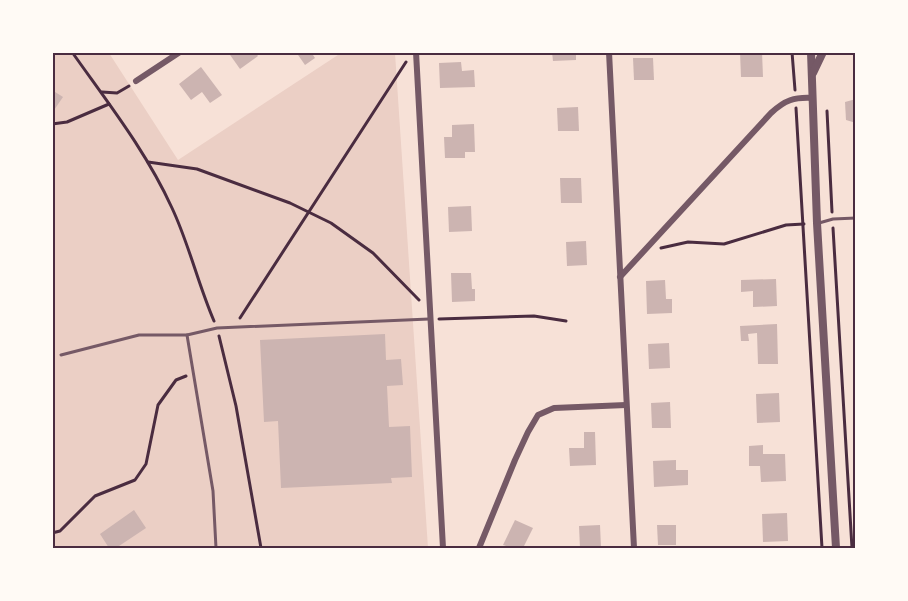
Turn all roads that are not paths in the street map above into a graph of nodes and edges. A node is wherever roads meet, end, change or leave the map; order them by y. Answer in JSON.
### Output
{"nodes":[{"id":1,"x":180,"y":52,"type":"edge"},
{"id":2,"x":416,"y":52,"type":"edge"},
{"id":3,"x":609,"y":52,"type":"edge"},
{"id":4,"x":811,"y":52,"type":"edge"},
{"id":5,"x":823,"y":52,"type":"edge"},
{"id":6,"x":812,"y":77,"type":"junction"},
{"id":7,"x":136,"y":81,"type":"road end"},
{"id":8,"x":813,"y":98,"type":"junction"},
{"id":9,"x":855,"y":218,"type":"edge"},
{"id":10,"x":817,"y":224,"type":"junction"},
{"id":11,"x":620,"y":277,"type":"junction"},
{"id":12,"x":429,"y":319,"type":"junction"},
{"id":13,"x":187,"y":335,"type":"junction"},
{"id":14,"x":61,"y":355,"type":"dead end"},
{"id":15,"x":626,"y":405,"type":"junction"},
{"id":16,"x":216,"y":549,"type":"edge"},
{"id":17,"x":443,"y":549,"type":"edge"},
{"id":18,"x":479,"y":549,"type":"edge"},
{"id":19,"x":634,"y":549,"type":"edge"},
{"id":20,"x":836,"y":549,"type":"edge"}],
"edges":[{"from":1,"to":7,"type":"street"},
{"from":2,"to":12,"type":"street"},
{"from":3,"to":11,"type":"street"},
{"from":4,"to":6,"type":"street"},
{"from":5,"to":6,"type":"street"},
{"from":6,"to":8,"type":"street"},
{"from":8,"to":10,"type":"street"},
{"from":8,"to":11,"type":"street"},
{"from":9,"to":10,"type":"lane"},
{"from":10,"to":20,"type":"street"},
{"from":11,"to":15,"type":"street"},
{"from":12,"to":13,"type":"lane"},
{"from":12,"to":17,"type":"street"},
{"from":13,"to":14,"type":"lane"},
{"from":13,"to":16,"type":"lane"},
{"from":15,"to":18,"type":"street"},
{"from":15,"to":19,"type":"street"}]}
